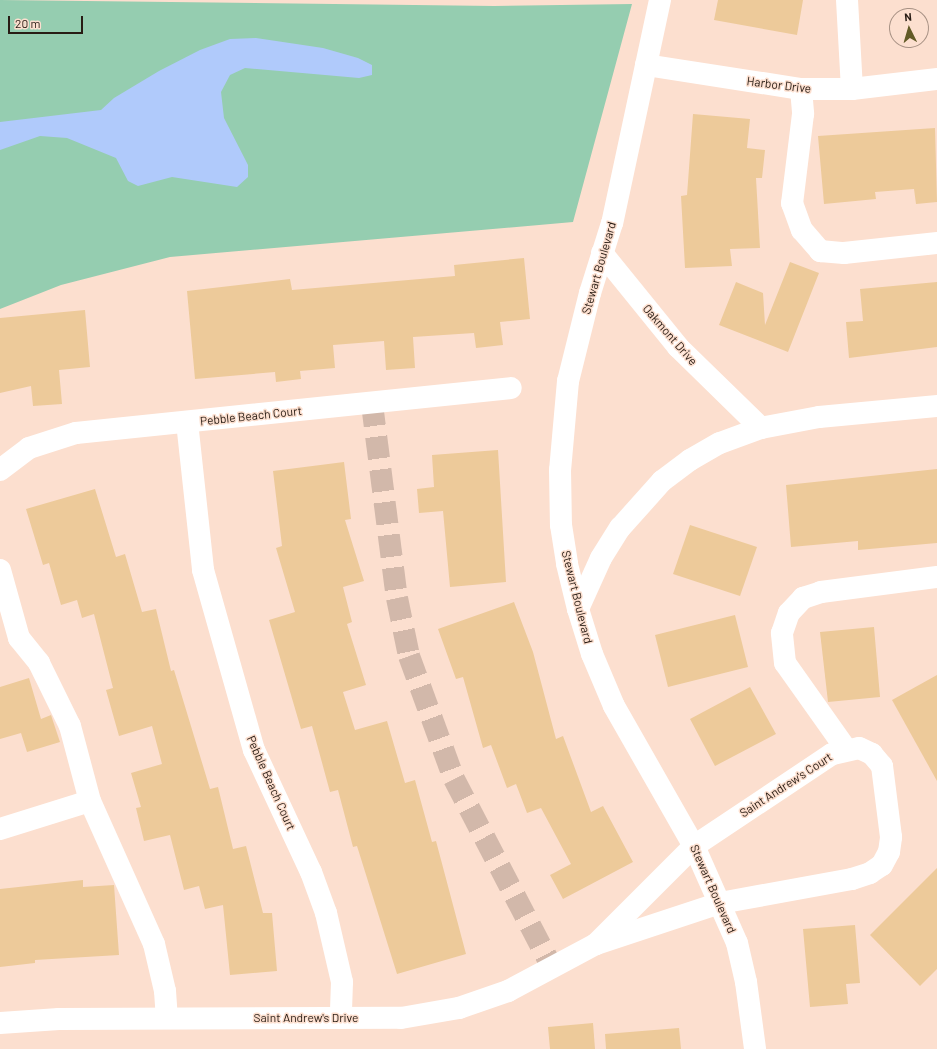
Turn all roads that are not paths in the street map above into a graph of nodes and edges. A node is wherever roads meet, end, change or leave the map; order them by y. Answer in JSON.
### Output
{"nodes":[{"id":1,"x":660,"y":0,"type":"edge"},
{"id":2,"x":847,"y":0,"type":"edge"},
{"id":3,"x":646,"y":65,"type":"junction"},
{"id":4,"x":937,"y":79,"type":"edge"},
{"id":5,"x":800,"y":89,"type":"junction"},
{"id":6,"x":852,"y":89,"type":"junction"},
{"id":7,"x":937,"y":243,"type":"edge"},
{"id":8,"x":602,"y":253,"type":"junction"},
{"id":9,"x":511,"y":388,"type":"dead end"},
{"id":10,"x":937,"y":406,"type":"edge"},
{"id":11,"x":186,"y":422,"type":"junction"},
{"id":12,"x":761,"y":428,"type":"junction"},
{"id":13,"x":0,"y":470,"type":"edge"},
{"id":14,"x":0,"y":570,"type":"edge"},
{"id":15,"x":937,"y":577,"type":"edge"},
{"id":16,"x":578,"y":609,"type":"junction"},
{"id":17,"x":10,"y":636,"type":"edge"},
{"id":18,"x":846,"y":749,"type":"junction"},
{"id":19,"x":90,"y":801,"type":"junction"},
{"id":20,"x":0,"y":829,"type":"edge"},
{"id":21,"x":694,"y":846,"type":"junction"},
{"id":22,"x":720,"y":903,"type":"junction"},
{"id":23,"x":596,"y":944,"type":"junction"},
{"id":24,"x":167,"y":1018,"type":"junction"},
{"id":25,"x":341,"y":1018,"type":"junction"},
{"id":26,"x":0,"y":1023,"type":"edge"},
{"id":27,"x":755,"y":1049,"type":"edge"}],
"edges":[{"from":1,"to":3,"type":"street","name":"Stewart Boulevard"},
{"from":2,"to":6,"type":"street"},
{"from":3,"to":5,"type":"street","name":"Harbor Drive"},
{"from":3,"to":8,"type":"street","name":"Stewart Boulevard"},
{"from":4,"to":6,"type":"street","name":"Harbor Drive"},
{"from":5,"to":6,"type":"street","name":"Harbor Drive"},
{"from":5,"to":7,"type":"street"},
{"from":8,"to":12,"type":"street","name":"Oakmont Drive"},
{"from":8,"to":16,"type":"street","name":"Stewart Boulevard"},
{"from":9,"to":11,"type":"street","name":"Pebble Beach Court"},
{"from":10,"to":12,"type":"street"},
{"from":11,"to":13,"type":"street","name":"Pebble Beach Court"},
{"from":11,"to":25,"type":"street","name":"Pebble Beach Court"},
{"from":12,"to":16,"type":"street"},
{"from":14,"to":17,"type":"street"},
{"from":15,"to":18,"type":"street"},
{"from":16,"to":21,"type":"street","name":"Stewart Boulevard"},
{"from":17,"to":19,"type":"street"},
{"from":18,"to":21,"type":"street","name":"Saint Andrew's Court"},
{"from":18,"to":22,"type":"street","name":"Saint Andrew's Court"},
{"from":19,"to":20,"type":"street"},
{"from":19,"to":24,"type":"street"},
{"from":21,"to":22,"type":"street","name":"Stewart Boulevard"},
{"from":21,"to":23,"type":"street","name":"Saint Andrew's Court"},
{"from":22,"to":23,"type":"street","name":"Saint Andrew's Court"},
{"from":22,"to":27,"type":"street","name":"Stewart Boulevard"},
{"from":23,"to":25,"type":"street","name":"Saint Andrew's Drive"},
{"from":24,"to":25,"type":"street","name":"Saint Andrew's Drive"},
{"from":24,"to":26,"type":"street","name":"Saint Andrew's Drive"}]}
